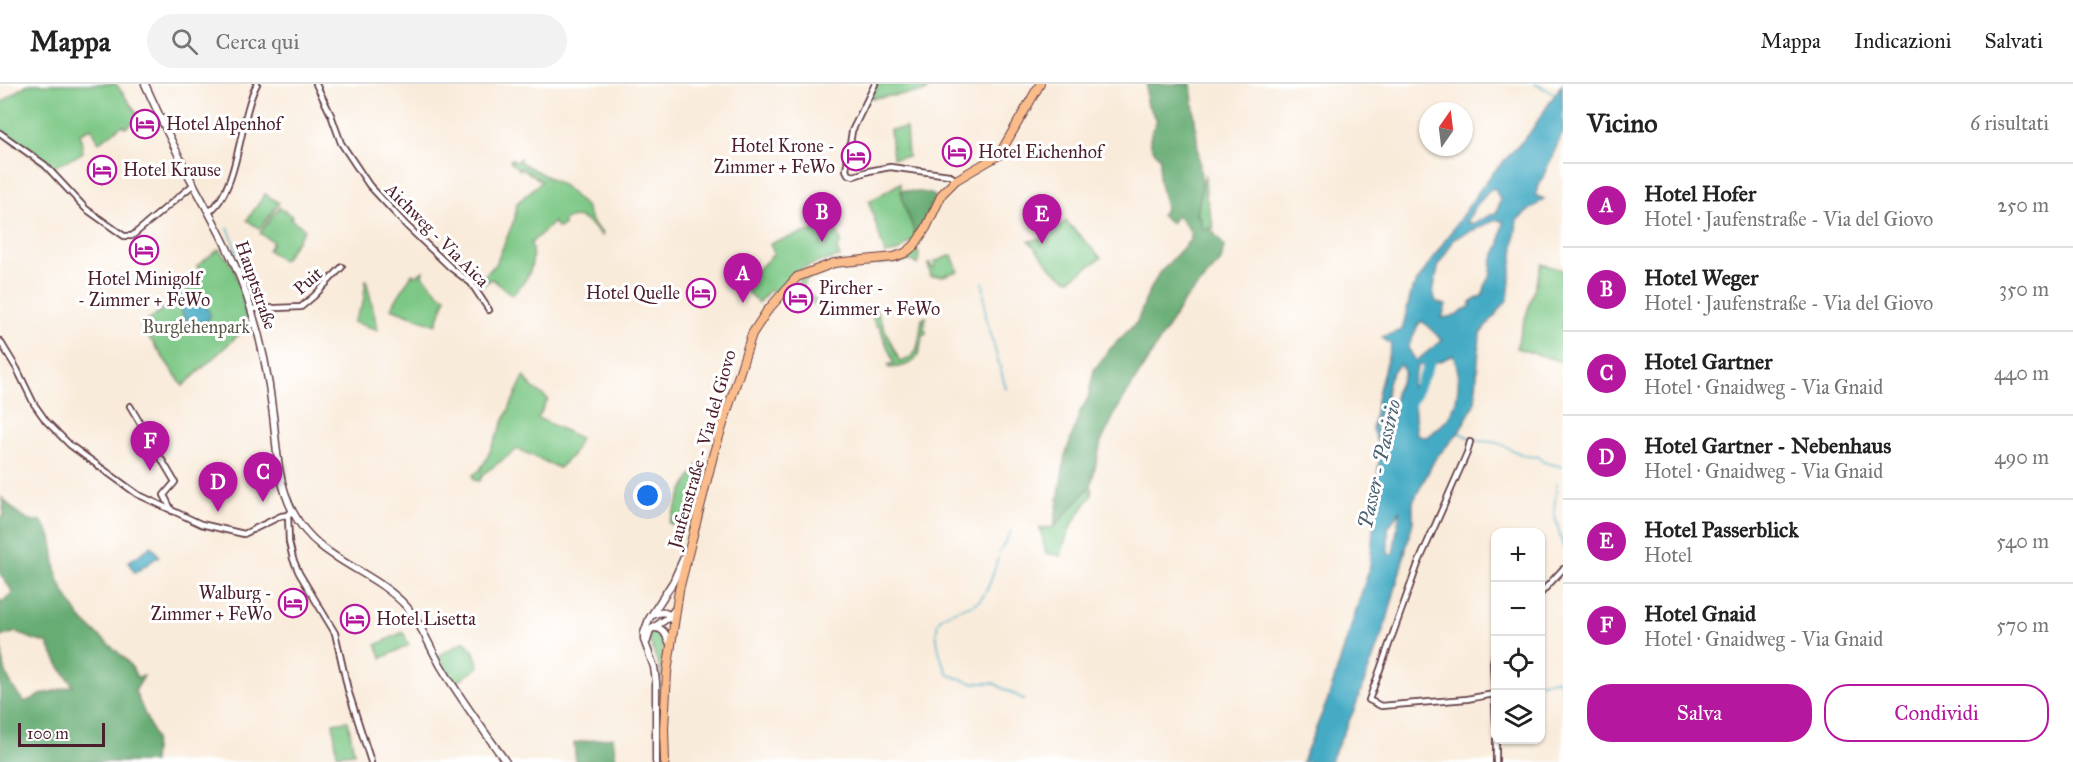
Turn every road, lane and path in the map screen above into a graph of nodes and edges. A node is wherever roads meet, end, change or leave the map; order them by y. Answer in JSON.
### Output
{"nodes":[{"id":1,"x":145,"y":84,"type":"edge"},
{"id":2,"x":257,"y":84,"type":"edge"},
{"id":3,"x":316,"y":84,"type":"edge"},
{"id":4,"x":875,"y":84,"type":"edge"},
{"id":5,"x":1040,"y":84,"type":"edge"},
{"id":6,"x":0,"y":133,"type":"edge"},
{"id":7,"x":956,"y":180,"type":"junction"},
{"id":8,"x":194,"y":184,"type":"junction"},
{"id":9,"x":209,"y":212,"type":"junction"},
{"id":10,"x":342,"y":267,"type":"dead end"},
{"id":11,"x":251,"y":309,"type":"junction"},
{"id":12,"x":489,"y":310,"type":"dead end"},
{"id":13,"x":0,"y":340,"type":"edge"},
{"id":14,"x":130,"y":406,"type":"dead end"},
{"id":15,"x":1470,"y":442,"type":"dead end"},
{"id":16,"x":173,"y":513,"type":"junction"},
{"id":17,"x":290,"y":513,"type":"junction"},
{"id":18,"x":693,"y":535,"type":"junction"},
{"id":19,"x":1563,"y":569,"type":"edge"},
{"id":20,"x":1545,"y":589,"type":"edge"},
{"id":21,"x":676,"y":608,"type":"junction"},
{"id":22,"x":670,"y":616,"type":"junction"},
{"id":23,"x":649,"y":619,"type":"junction"},
{"id":24,"x":673,"y":626,"type":"junction"},
{"id":25,"x":650,"y":630,"type":"junction"},
{"id":26,"x":646,"y":644,"type":"junction"},
{"id":27,"x":670,"y":644,"type":"junction"},
{"id":28,"x":1491,"y":695,"type":"edge"},
{"id":29,"x":1496,"y":744,"type":"edge"},
{"id":30,"x":371,"y":762,"type":"edge"},
{"id":31,"x":506,"y":762,"type":"edge"},
{"id":32,"x":656,"y":762,"type":"edge"},
{"id":33,"x":664,"y":762,"type":"edge"},
{"id":34,"x":1496,"y":762,"type":"edge"}],
"edges":[{"from":1,"to":8,"type":"street","name":"Hauptstraße"},
{"from":2,"to":9,"type":"street"},
{"from":3,"to":12,"type":"street","name":"Aichweg - Via Aica"},
{"from":4,"to":7,"type":"street"},
{"from":5,"to":7,"type":"main road","name":"Jaufenstraße - Via del Giovo"},
{"from":6,"to":8,"type":"street"},
{"from":7,"to":18,"type":"main road","name":"Jaufenstraße - Via del Giovo"},
{"from":8,"to":9,"type":"street","name":"Hauptstraße"},
{"from":9,"to":11,"type":"street","name":"Hauptstraße"},
{"from":10,"to":11,"type":"street","name":"Puit"},
{"from":11,"to":17,"type":"street","name":"Hauptstraße"},
{"from":13,"to":16,"type":"street"},
{"from":14,"to":16,"type":"street"},
{"from":15,"to":28,"type":"street"},
{"from":16,"to":17,"type":"street"},
{"from":17,"to":30,"type":"street"},
{"from":17,"to":31,"type":"street","name":"Hauptstraße"},
{"from":18,"to":21,"type":"main road","name":"Jaufenstraße - Via del Giovo"},
{"from":18,"to":23,"type":"street"},
{"from":19,"to":20,"type":"street"},
{"from":21,"to":22,"type":"street"},
{"from":21,"to":24,"type":"main road","name":"Jaufenstraße - Via del Giovo"},
{"from":22,"to":23,"type":"street"},
{"from":22,"to":24,"type":"street"},
{"from":22,"to":25,"type":"street"},
{"from":23,"to":26,"type":"street"},
{"from":24,"to":27,"type":"main road","name":"Jaufenstraße - Via del Giovo"},
{"from":25,"to":26,"type":"street"},
{"from":25,"to":27,"type":"street"},
{"from":26,"to":32,"type":"street"},
{"from":27,"to":33,"type":"main road","name":"Jaufenstraße - Via del Giovo"},
{"from":29,"to":34,"type":"street"}]}
